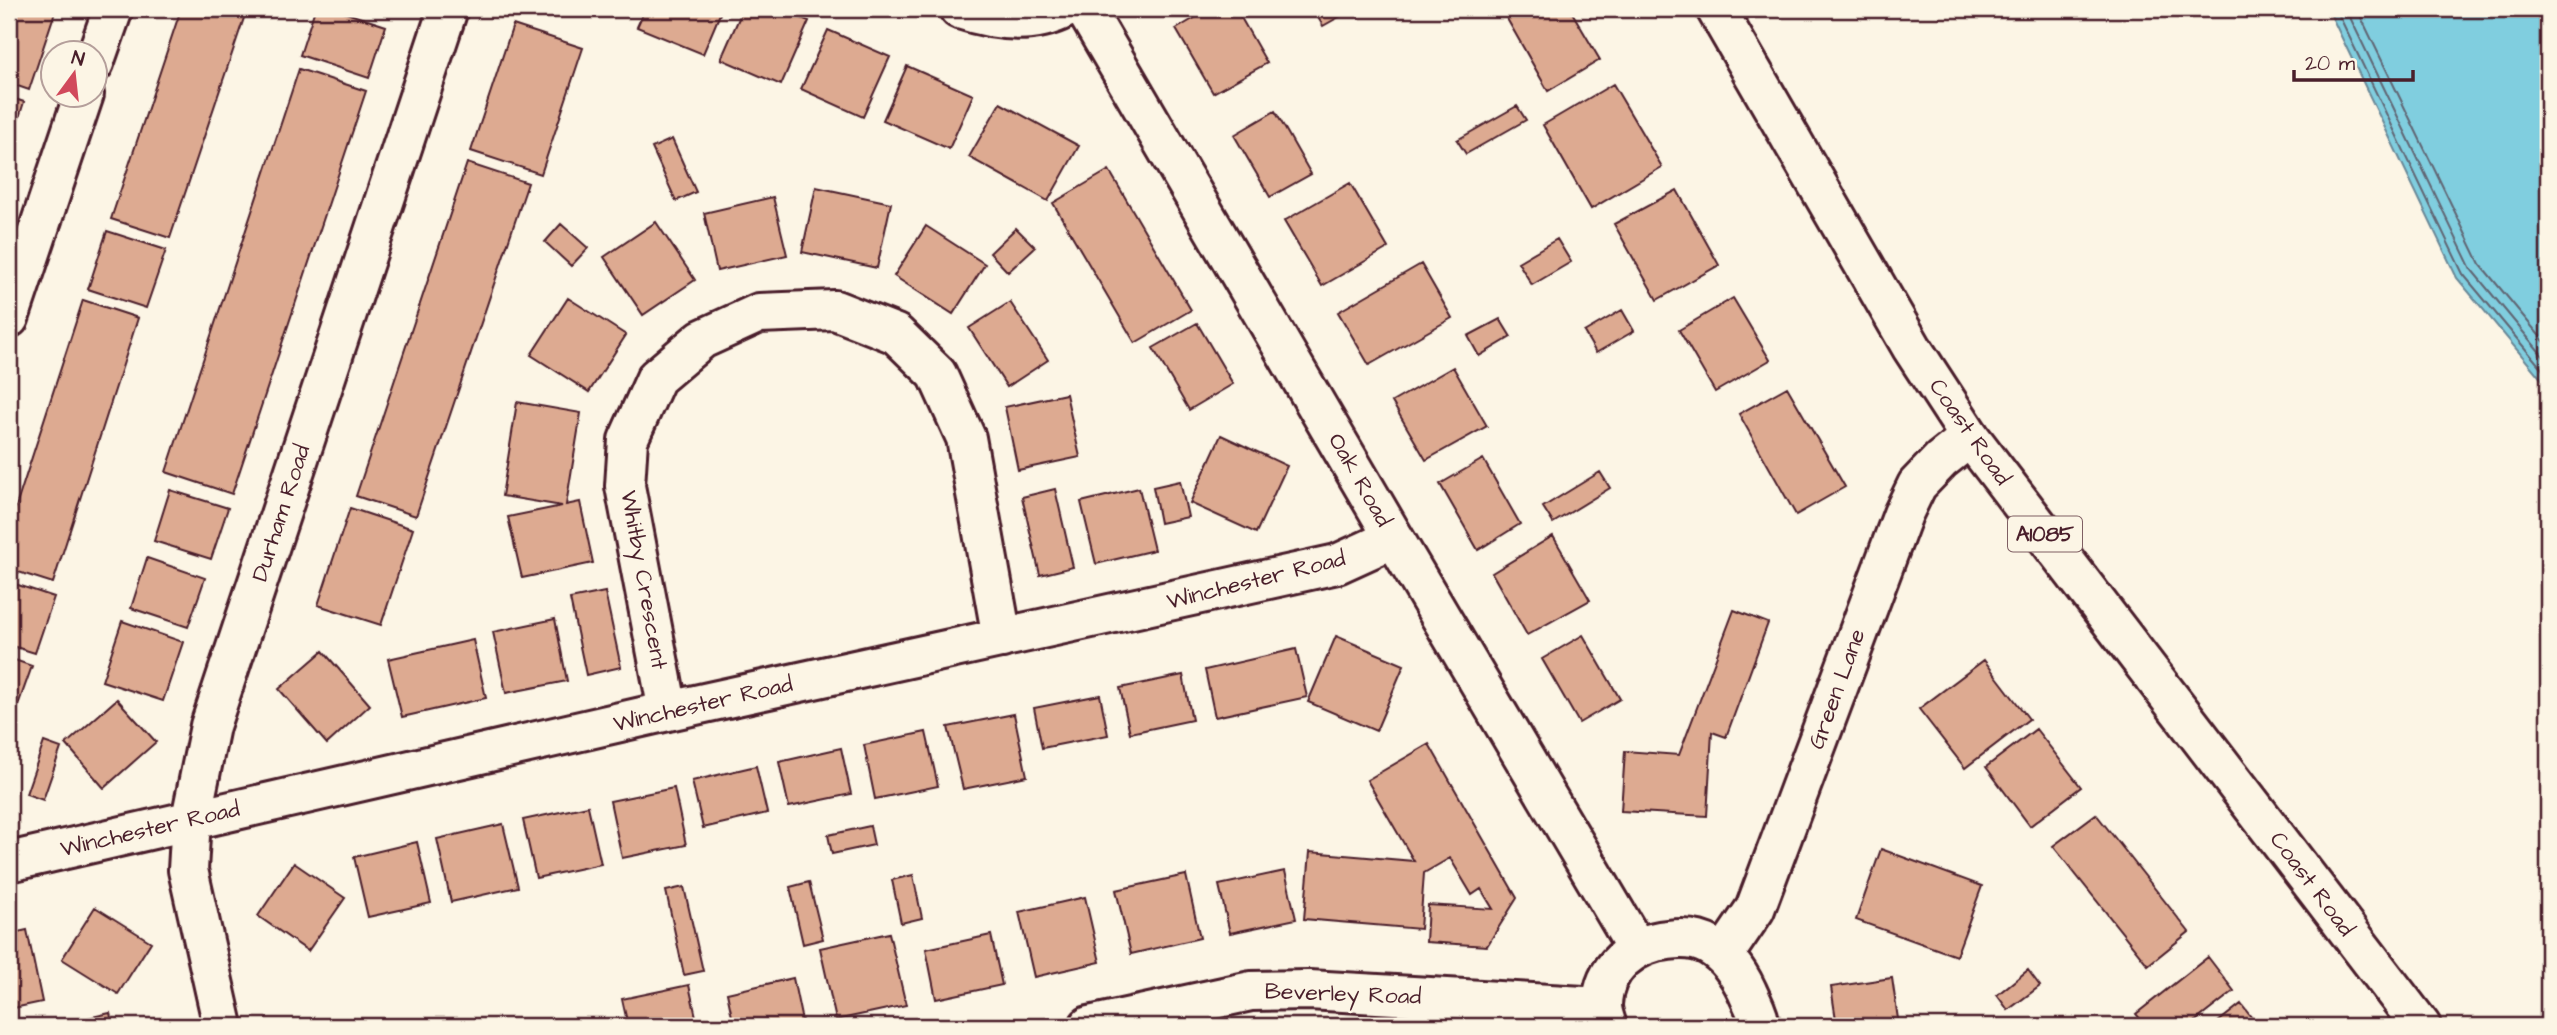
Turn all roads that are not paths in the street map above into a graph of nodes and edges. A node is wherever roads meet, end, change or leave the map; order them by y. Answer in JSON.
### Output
{"nodes":[{"id":1,"x":113,"y":9,"type":"edge"},
{"id":2,"x":448,"y":9,"type":"edge"},
{"id":3,"x":959,"y":9,"type":"edge"},
{"id":4,"x":1064,"y":9,"type":"edge"},
{"id":5,"x":1085,"y":9,"type":"edge"},
{"id":6,"x":1716,"y":9,"type":"edge"},
{"id":7,"x":103,"y":38,"type":"edge"},
{"id":8,"x":79,"y":108,"type":"edge"},
{"id":9,"x":9,"y":318,"type":"edge"},
{"id":10,"x":1970,"y":437,"type":"junction"},
{"id":11,"x":1394,"y":538,"type":"junction"},
{"id":12,"x":1002,"y":638,"type":"junction"},
{"id":13,"x":668,"y":711,"type":"junction"},
{"id":14,"x":191,"y":819,"type":"junction"},
{"id":15,"x":9,"y":862,"type":"edge"},
{"id":16,"x":1637,"y":949,"type":"junction"},
{"id":17,"x":1723,"y":956,"type":"junction"},
{"id":18,"x":1604,"y":1016,"type":"edge"},
{"id":19,"x":223,"y":1026,"type":"edge"},
{"id":20,"x":1089,"y":1026,"type":"edge"},
{"id":21,"x":1760,"y":1026,"type":"edge"},
{"id":22,"x":2421,"y":1026,"type":"edge"}],
"edges":[{"from":1,"to":7,"type":"street"},
{"from":2,"to":14,"type":"street","name":"Durham Road"},
{"from":3,"to":4,"type":"street"},
{"from":5,"to":11,"type":"street","name":"Oak Road"},
{"from":6,"to":10,"type":"street","name":"Coast Road","number":"A1085"},
{"from":8,"to":9,"type":"street"},
{"from":10,"to":17,"type":"street","name":"Green Lane"},
{"from":10,"to":22,"type":"street","name":"Coast Road","number":"A1085"},
{"from":11,"to":12,"type":"street","name":"Winchester Road"},
{"from":11,"to":16,"type":"street","name":"Oak Road"},
{"from":12,"to":13,"type":"street","name":"Winchester Road"},
{"from":12,"to":13,"type":"street","name":"Whitby Crescent"},
{"from":13,"to":14,"type":"street","name":"Winchester Road"},
{"from":14,"to":15,"type":"street","name":"Winchester Road"},
{"from":14,"to":19,"type":"street","name":"Durham Road"},
{"from":16,"to":17,"type":"street"},
{"from":16,"to":18,"type":"street"},
{"from":17,"to":21,"type":"street"},
{"from":18,"to":20,"type":"street","name":"Beverley Road"}]}
